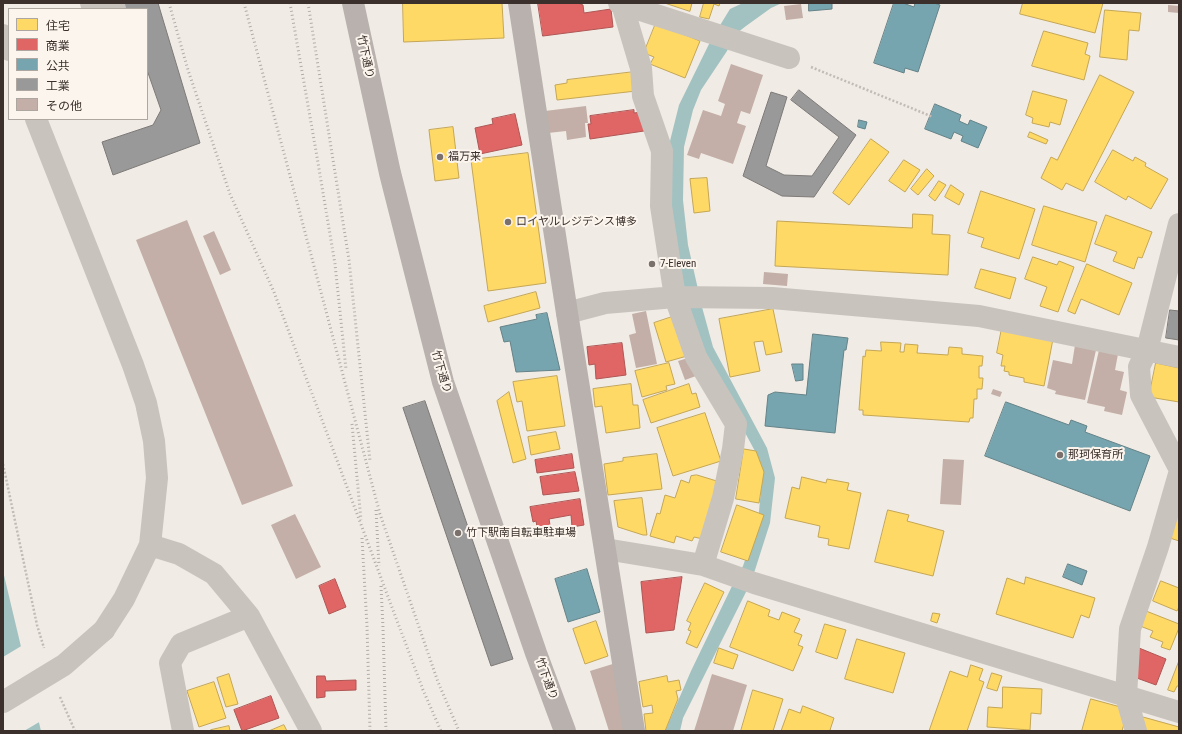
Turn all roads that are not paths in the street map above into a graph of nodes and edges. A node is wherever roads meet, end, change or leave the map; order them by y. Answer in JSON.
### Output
{"nodes":[{"id":1,"x":353,"y":3,"type":"edge"},
{"id":2,"x":519,"y":3,"type":"edge"},
{"id":3,"x":621,"y":4,"type":"edge"},
{"id":4,"x":3,"y":35,"type":"edge"},
{"id":5,"x":8,"y":48,"type":"edge"},
{"id":6,"x":789,"y":58,"type":"road end"},
{"id":7,"x":36,"y":120,"type":"edge"},
{"id":8,"x":1179,"y":224,"type":"edge"},
{"id":9,"x":675,"y":297,"type":"junction"},
{"id":10,"x":566,"y":313,"type":"junction"},
{"id":11,"x":1147,"y":350,"type":"junction"},
{"id":12,"x":1179,"y":357,"type":"edge"},
{"id":13,"x":1179,"y":468,"type":"edge"},
{"id":14,"x":1179,"y":474,"type":"edge"},
{"id":15,"x":150,"y":545,"type":"junction"},
{"id":16,"x":605,"y":549,"type":"junction"},
{"id":17,"x":702,"y":565,"type":"junction"},
{"id":18,"x":249,"y":616,"type":"junction"},
{"id":19,"x":1126,"y":696,"type":"junction"},
{"id":20,"x":3,"y":702,"type":"edge"},
{"id":21,"x":1179,"y":712,"type":"edge"},
{"id":22,"x":183,"y":731,"type":"edge"},
{"id":23,"x":311,"y":731,"type":"edge"},
{"id":24,"x":565,"y":731,"type":"edge"},
{"id":25,"x":634,"y":731,"type":"edge"},
{"id":26,"x":1136,"y":731,"type":"edge"}],
"edges":[{"from":1,"to":24,"type":"main road","name":"竹下通り"},
{"from":2,"to":10,"type":"main road"},
{"from":3,"to":6,"type":"street"},
{"from":3,"to":9,"type":"street"},
{"from":4,"to":5,"type":"street"},
{"from":7,"to":15,"type":"street"},
{"from":8,"to":11,"type":"street"},
{"from":9,"to":10,"type":"street"},
{"from":9,"to":11,"type":"street"},
{"from":9,"to":17,"type":"street"},
{"from":10,"to":16,"type":"main road"},
{"from":11,"to":12,"type":"street"},
{"from":11,"to":13,"type":"street"},
{"from":14,"to":19,"type":"street"},
{"from":15,"to":18,"type":"street"},
{"from":15,"to":20,"type":"street","bridge":true},
{"from":16,"to":17,"type":"street"},
{"from":16,"to":25,"type":"main road"},
{"from":17,"to":19,"type":"street"},
{"from":18,"to":22,"type":"street"},
{"from":18,"to":23,"type":"street"},
{"from":19,"to":21,"type":"street"},
{"from":19,"to":26,"type":"street"}]}
